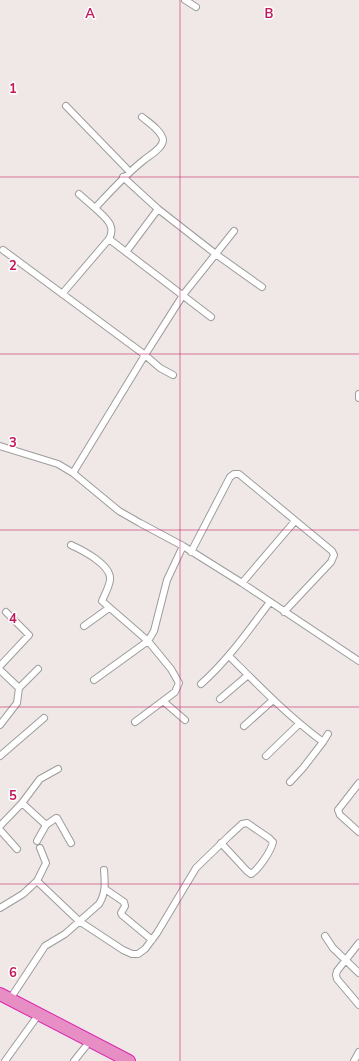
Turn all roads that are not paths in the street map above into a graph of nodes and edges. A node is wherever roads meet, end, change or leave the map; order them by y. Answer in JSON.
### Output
{"nodes":[{"id":1,"x":185,"y":0,"type":"edge"},
{"id":2,"x":196,"y":7,"type":"dead end"},
{"id":3,"x":66,"y":106,"type":"dead end"},
{"id":4,"x":142,"y":117,"type":"dead end"},
{"id":5,"x":129,"y":171,"type":"junction"},
{"id":6,"x":123,"y":177,"type":"junction"},
{"id":7,"x":79,"y":194,"type":"dead end"},
{"id":8,"x":95,"y":208,"type":"junction"},
{"id":9,"x":158,"y":209,"type":"junction"},
{"id":10,"x":234,"y":231,"type":"dead end"},
{"id":11,"x":109,"y":239,"type":"junction"},
{"id":12,"x":3,"y":250,"type":"dead end"},
{"id":13,"x":126,"y":252,"type":"junction"},
{"id":14,"x":216,"y":254,"type":"junction"},
{"id":15,"x":262,"y":287,"type":"dead end"},
{"id":16,"x":62,"y":294,"type":"junction"},
{"id":17,"x":183,"y":295,"type":"junction"},
{"id":18,"x":211,"y":316,"type":"dead end"},
{"id":19,"x":145,"y":355,"type":"junction"},
{"id":20,"x":173,"y":375,"type":"dead end"},
{"id":21,"x":359,"y":394,"type":"edge"},
{"id":22,"x":359,"y":398,"type":"edge"},
{"id":23,"x":0,"y":446,"type":"edge"},
{"id":24,"x":73,"y":473,"type":"junction"},
{"id":25,"x":295,"y":520,"type":"junction"},
{"id":26,"x":71,"y":545,"type":"dead end"},
{"id":27,"x":183,"y":546,"type":"junction"},
{"id":28,"x":191,"y":552,"type":"junction"},
{"id":29,"x":242,"y":583,"type":"junction"},
{"id":30,"x":270,"y":602,"type":"junction"},
{"id":31,"x":109,"y":608,"type":"junction"},
{"id":32,"x":6,"y":612,"type":"dead end"},
{"id":33,"x":284,"y":612,"type":"junction"},
{"id":34,"x":84,"y":626,"type":"dead end"},
{"id":35,"x":148,"y":641,"type":"junction"},
{"id":36,"x":229,"y":656,"type":"junction"},
{"id":37,"x":359,"y":661,"type":"edge"},
{"id":38,"x":0,"y":666,"type":"edge"},
{"id":39,"x":38,"y":669,"type":"dead end"},
{"id":40,"x":0,"y":670,"type":"edge"},
{"id":41,"x":248,"y":674,"type":"junction"},
{"id":42,"x":94,"y":680,"type":"dead end"},
{"id":43,"x":201,"y":684,"type":"dead end"},
{"id":44,"x":19,"y":688,"type":"junction"},
{"id":45,"x":220,"y":699,"type":"dead end"},
{"id":46,"x":273,"y":700,"type":"junction"},
{"id":47,"x":163,"y":701,"type":"junction"},
{"id":48,"x":44,"y":718,"type":"dead end"},
{"id":49,"x":185,"y":720,"type":"dead end"},
{"id":50,"x":135,"y":722,"type":"dead end"},
{"id":51,"x":299,"y":724,"type":"junction"},
{"id":52,"x":0,"y":725,"type":"edge"},
{"id":53,"x":244,"y":726,"type":"dead end"},
{"id":54,"x":328,"y":734,"type":"dead end"},
{"id":55,"x":323,"y":742,"type":"junction"},
{"id":56,"x":0,"y":756,"type":"edge"},
{"id":57,"x":266,"y":756,"type":"dead end"},
{"id":58,"x":58,"y":769,"type":"dead end"},
{"id":59,"x":290,"y":782,"type":"dead end"},
{"id":60,"x":359,"y":783,"type":"edge"},
{"id":61,"x":22,"y":803,"type":"junction"},
{"id":62,"x":46,"y":824,"type":"junction"},
{"id":63,"x":0,"y":826,"type":"edge"},
{"id":64,"x":0,"y":830,"type":"edge"},
{"id":65,"x":359,"y":832,"type":"edge"},
{"id":66,"x":37,"y":841,"type":"dead end"},
{"id":67,"x":71,"y":843,"type":"dead end"},
{"id":68,"x":221,"y":843,"type":"junction"},
{"id":69,"x":40,"y":848,"type":"dead end"},
{"id":70,"x":17,"y":849,"type":"dead end"},
{"id":71,"x":104,"y":870,"type":"dead end"},
{"id":72,"x":37,"y":881,"type":"junction"},
{"id":73,"x":105,"y":889,"type":"junction"},
{"id":74,"x":0,"y":908,"type":"edge"},
{"id":75,"x":79,"y":921,"type":"junction"},
{"id":76,"x":325,"y":936,"type":"dead end"},
{"id":77,"x":152,"y":940,"type":"junction"},
{"id":78,"x":359,"y":943,"type":"edge"},
{"id":79,"x":346,"y":960,"type":"junction"},
{"id":80,"x":359,"y":973,"type":"edge"},
{"id":81,"x":5,"y":997,"type":"edge"},
{"id":82,"x":359,"y":1005,"type":"edge"},
{"id":83,"x":39,"y":1014,"type":"junction"},
{"id":84,"x":90,"y":1041,"type":"junction"},
{"id":85,"x":359,"y":1052,"type":"edge"},
{"id":86,"x":6,"y":1061,"type":"edge"},
{"id":87,"x":74,"y":1061,"type":"edge"},
{"id":88,"x":129,"y":1061,"type":"edge"},
{"id":89,"x":354,"y":1061,"type":"edge"}],
"edges":[{"from":1,"to":2,"type":"street"},
{"from":3,"to":5,"type":"street"},
{"from":4,"to":5,"type":"street"},
{"from":5,"to":6,"type":"street"},
{"from":6,"to":8,"type":"street"},
{"from":6,"to":9,"type":"street"},
{"from":7,"to":8,"type":"street"},
{"from":8,"to":11,"type":"street"},
{"from":9,"to":13,"type":"street"},
{"from":9,"to":14,"type":"street"},
{"from":10,"to":14,"type":"street"},
{"from":11,"to":13,"type":"street"},
{"from":11,"to":16,"type":"street"},
{"from":12,"to":16,"type":"street"},
{"from":13,"to":17,"type":"street"},
{"from":14,"to":15,"type":"street"},
{"from":14,"to":17,"type":"street"},
{"from":16,"to":19,"type":"street"},
{"from":17,"to":18,"type":"street"},
{"from":17,"to":19,"type":"street"},
{"from":19,"to":20,"type":"street"},
{"from":19,"to":24,"type":"street"},
{"from":21,"to":22,"type":"street"},
{"from":23,"to":24,"type":"street"},
{"from":24,"to":27,"type":"street"},
{"from":25,"to":28,"type":"street"},
{"from":25,"to":29,"type":"street"},
{"from":25,"to":33,"type":"street"},
{"from":26,"to":31,"type":"street"},
{"from":27,"to":28,"type":"street"},
{"from":27,"to":35,"type":"street"},
{"from":28,"to":29,"type":"street"},
{"from":29,"to":30,"type":"street"},
{"from":30,"to":33,"type":"street"},
{"from":30,"to":36,"type":"street"},
{"from":31,"to":34,"type":"street"},
{"from":31,"to":35,"type":"street"},
{"from":32,"to":38,"type":"street"},
{"from":33,"to":37,"type":"street"},
{"from":35,"to":42,"type":"street"},
{"from":35,"to":47,"type":"street"},
{"from":36,"to":41,"type":"street"},
{"from":36,"to":43,"type":"street"},
{"from":39,"to":44,"type":"street"},
{"from":40,"to":44,"type":"street"},
{"from":41,"to":45,"type":"street"},
{"from":41,"to":46,"type":"street"},
{"from":44,"to":52,"type":"street"},
{"from":46,"to":51,"type":"street"},
{"from":46,"to":53,"type":"street"},
{"from":47,"to":49,"type":"street"},
{"from":47,"to":50,"type":"street"},
{"from":48,"to":56,"type":"street"},
{"from":51,"to":55,"type":"street"},
{"from":51,"to":57,"type":"street"},
{"from":54,"to":55,"type":"street"},
{"from":55,"to":59,"type":"street"},
{"from":58,"to":61,"type":"street"},
{"from":60,"to":65,"type":"street"},
{"from":61,"to":62,"type":"street"},
{"from":61,"to":63,"type":"street"},
{"from":62,"to":66,"type":"street"},
{"from":62,"to":67,"type":"street"},
{"from":64,"to":70,"type":"street"},
{"from":68,"to":68,"type":"street"},
{"from":68,"to":77,"type":"street"},
{"from":69,"to":72,"type":"street"},
{"from":71,"to":73,"type":"street"},
{"from":72,"to":74,"type":"street"},
{"from":72,"to":75,"type":"street"},
{"from":73,"to":75,"type":"street"},
{"from":73,"to":77,"type":"street"},
{"from":75,"to":77,"type":"street"},
{"from":75,"to":81,"type":"street"},
{"from":76,"to":79,"type":"street"},
{"from":78,"to":79,"type":"street"},
{"from":79,"to":80,"type":"street"},
{"from":79,"to":82,"type":"street"},
{"from":81,"to":83,"type":"highway"},
{"from":83,"to":84,"type":"highway"},
{"from":83,"to":86,"type":"street"},
{"from":84,"to":87,"type":"street"},
{"from":84,"to":88,"type":"highway"},
{"from":85,"to":89,"type":"street"}]}
